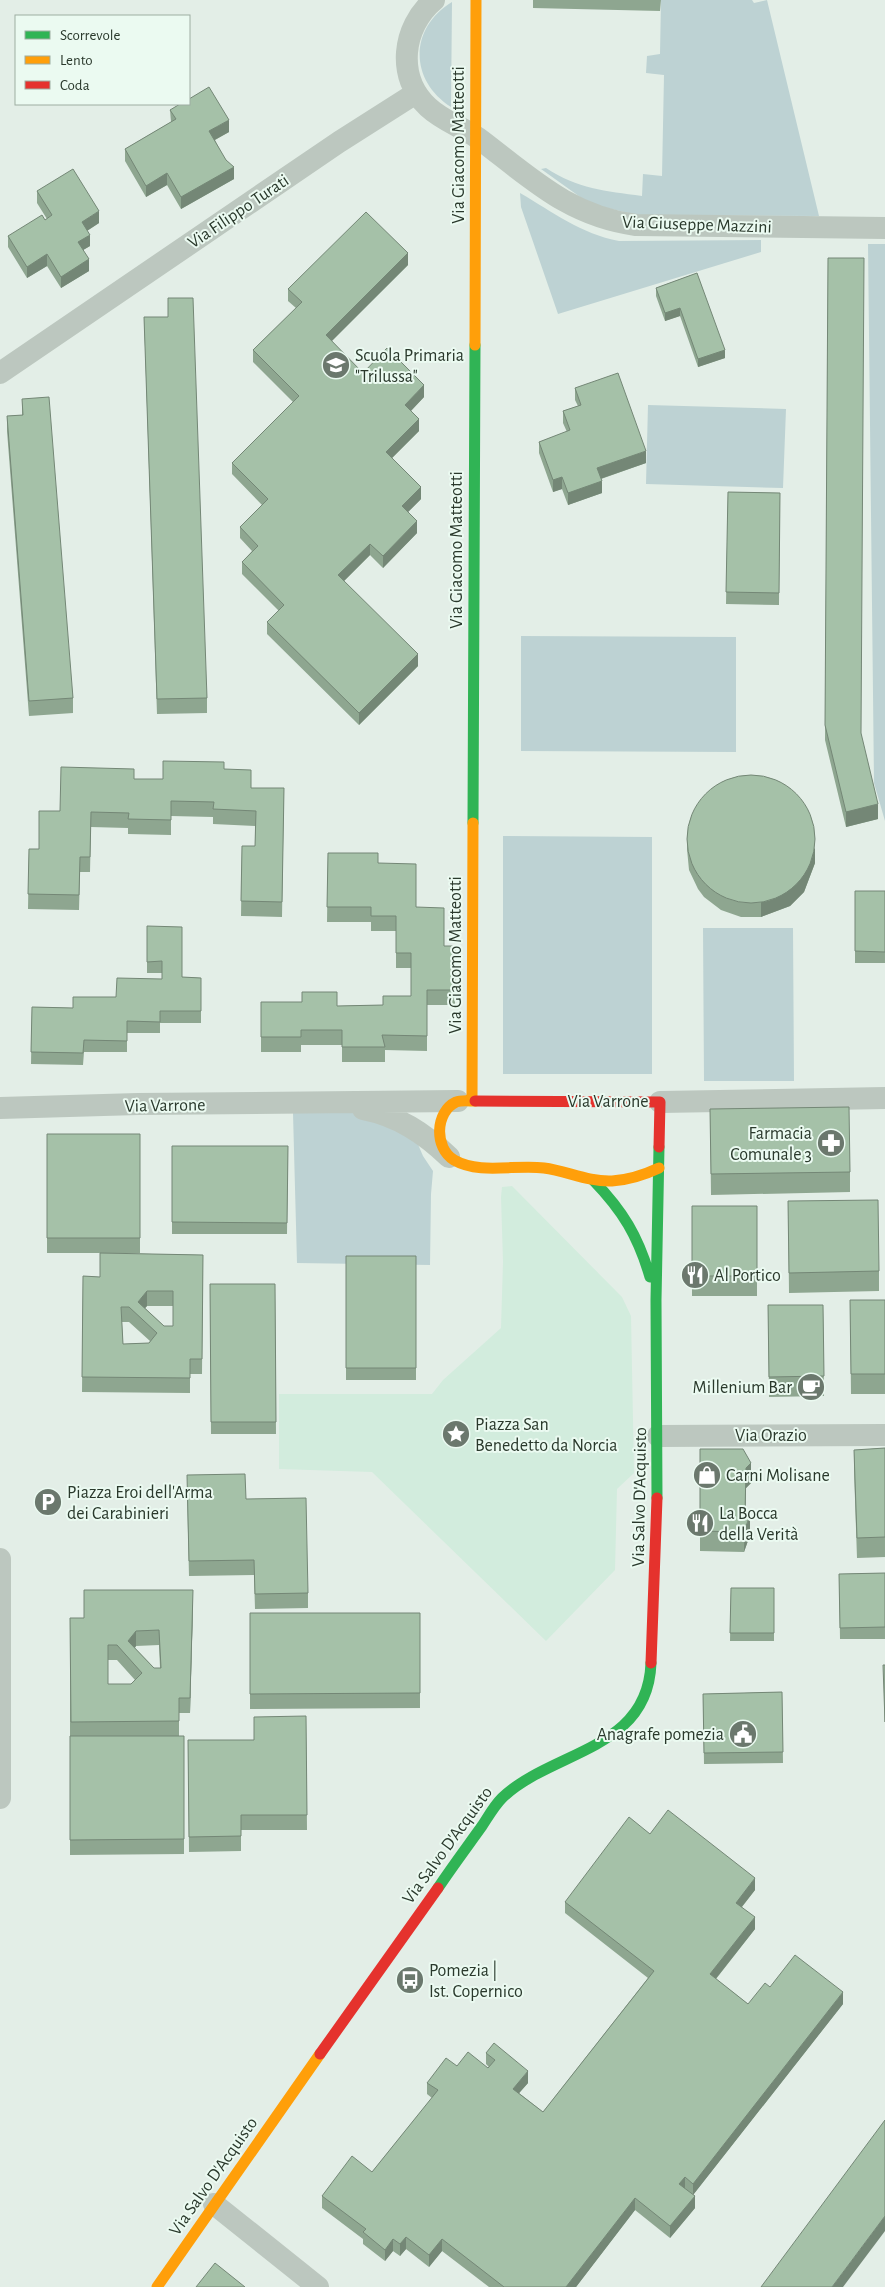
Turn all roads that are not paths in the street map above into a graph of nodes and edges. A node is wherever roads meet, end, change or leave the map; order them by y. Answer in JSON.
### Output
{"nodes":[{"id":1,"x":434,"y":0,"type":"edge"},
{"id":2,"x":476,"y":0,"type":"edge"},
{"id":3,"x":416,"y":93,"type":"junction"},
{"id":4,"x":476,"y":136,"type":"junction"},
{"id":5,"x":885,"y":228,"type":"edge"},
{"id":6,"x":0,"y":373,"type":"edge"},
{"id":7,"x":885,"y":1098,"type":"edge"},
{"id":8,"x":466,"y":1101,"type":"junction"},
{"id":9,"x":660,"y":1102,"type":"junction"},
{"id":10,"x":330,"y":1103,"type":"junction"},
{"id":11,"x":0,"y":1108,"type":"edge"},
{"id":12,"x":452,"y":1159,"type":"junction"},
{"id":13,"x":659,"y":1168,"type":"junction"},
{"id":14,"x":593,"y":1180,"type":"junction"},
{"id":15,"x":656,"y":1300,"type":"junction"},
{"id":16,"x":885,"y":1435,"type":"edge"},
{"id":17,"x":658,"y":1436,"type":"junction"},
{"id":18,"x":0,"y":1559,"type":"edge"},
{"id":19,"x":0,"y":1798,"type":"edge"},
{"id":20,"x":214,"y":2204,"type":"junction"},
{"id":21,"x":157,"y":2287,"type":"edge"},
{"id":22,"x":318,"y":2287,"type":"edge"}],
"edges":[{"from":1,"to":3,"type":"street"},
{"from":2,"to":4,"type":"street","name":"Via Giacomo Matteotti"},
{"from":3,"to":4,"type":"street"},
{"from":3,"to":6,"type":"street","name":"Via Filippo Turati"},
{"from":4,"to":5,"type":"street","name":"Via Giuseppe Mazzini"},
{"from":4,"to":8,"type":"street","name":"Via Giacomo Matteotti"},
{"from":7,"to":9,"type":"street","name":"Via Varrone"},
{"from":8,"to":9,"type":"street","name":"Via Varrone"},
{"from":8,"to":10,"type":"street","name":"Via Varrone"},
{"from":8,"to":12,"type":"street"},
{"from":9,"to":13,"type":"street","name":"Via Salvo D'Acquisto"},
{"from":10,"to":11,"type":"street","name":"Via Varrone"},
{"from":10,"to":12,"type":"street","name":"Via Varrone"},
{"from":12,"to":14,"type":"street"},
{"from":13,"to":14,"type":"street"},
{"from":13,"to":15,"type":"street","name":"Via Salvo D'Acquisto"},
{"from":14,"to":15,"type":"street","name":"Via Salvo D'Acquisto"},
{"from":15,"to":17,"type":"street","name":"Via Salvo D'Acquisto"},
{"from":16,"to":17,"type":"street","name":"Via Orazio"},
{"from":17,"to":20,"type":"street","name":"Via Salvo D'Acquisto"},
{"from":18,"to":19,"type":"street"},
{"from":20,"to":21,"type":"street","name":"Via Salvo D'Acquisto"},
{"from":20,"to":22,"type":"street"}]}
